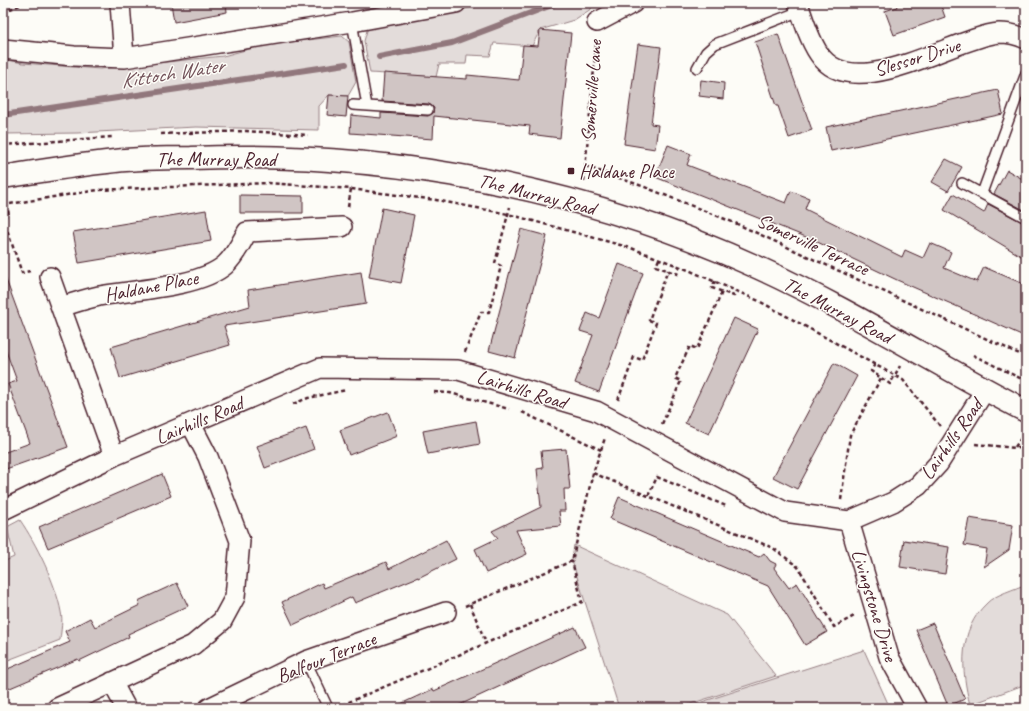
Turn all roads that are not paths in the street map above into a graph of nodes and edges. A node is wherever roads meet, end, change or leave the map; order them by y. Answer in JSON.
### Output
{"nodes":[{"id":1,"x":120,"y":3,"type":"edge"},
{"id":2,"x":456,"y":3,"type":"edge"},
{"id":3,"x":633,"y":3,"type":"edge"},
{"id":4,"x":799,"y":7,"type":"edge"},
{"id":5,"x":612,"y":8,"type":"edge"},
{"id":6,"x":352,"y":22,"type":"junction"},
{"id":7,"x":597,"y":22,"type":"road end"},
{"id":8,"x":1026,"y":39,"type":"edge"},
{"id":9,"x":3,"y":49,"type":"edge"},
{"id":10,"x":124,"y":58,"type":"junction"},
{"id":11,"x":697,"y":68,"type":"dead end"},
{"id":12,"x":1026,"y":73,"type":"edge"},
{"id":13,"x":353,"y":105,"type":"dead end"},
{"id":14,"x":367,"y":106,"type":"junction"},
{"id":15,"x":428,"y":110,"type":"dead end"},
{"id":16,"x":3,"y":177,"type":"edge"},
{"id":17,"x":962,"y":183,"type":"dead end"},
{"id":18,"x":982,"y":193,"type":"junction"},
{"id":19,"x":1026,"y":218,"type":"edge"},
{"id":20,"x":342,"y":227,"type":"dead end"},
{"id":21,"x":50,"y":277,"type":"road end"},
{"id":22,"x":61,"y":307,"type":"junction"},
{"id":23,"x":985,"y":390,"type":"junction"},
{"id":24,"x":1026,"y":411,"type":"edge"},
{"id":25,"x":191,"y":424,"type":"junction"},
{"id":26,"x":114,"y":456,"type":"junction"},
{"id":27,"x":3,"y":510,"type":"edge"},
{"id":28,"x":844,"y":520,"type":"junction"},
{"id":29,"x":446,"y":612,"type":"road end"},
{"id":30,"x":306,"y":662,"type":"junction"},
{"id":31,"x":112,"y":682,"type":"junction"},
{"id":32,"x":57,"y":708,"type":"edge"},
{"id":33,"x":126,"y":708,"type":"edge"},
{"id":34,"x":209,"y":708,"type":"edge"},
{"id":35,"x":328,"y":708,"type":"edge"},
{"id":36,"x":917,"y":708,"type":"edge"}],
"edges":[{"from":1,"to":10,"type":"street"},
{"from":2,"to":6,"type":"street"},
{"from":3,"to":5,"type":"street","name":"Somerville Lane"},
{"from":4,"to":8,"type":"street","name":"Slessor Drive"},
{"from":4,"to":11,"type":"lane"},
{"from":5,"to":7,"type":"street","name":"Somerville Lane"},
{"from":6,"to":10,"type":"street"},
{"from":6,"to":14,"type":"lane"},
{"from":9,"to":10,"type":"street"},
{"from":12,"to":18,"type":"lane"},
{"from":13,"to":14,"type":"lane"},
{"from":14,"to":15,"type":"lane"},
{"from":16,"to":23,"type":"street","name":"The Murray Road"},
{"from":17,"to":18,"type":"lane"},
{"from":18,"to":19,"type":"lane"},
{"from":20,"to":22,"type":"street","name":"Haldane Place"},
{"from":21,"to":22,"type":"street"},
{"from":22,"to":26,"type":"street"},
{"from":23,"to":24,"type":"street","name":"The Murray Road"},
{"from":23,"to":28,"type":"street","name":"Lairhills Road"},
{"from":25,"to":26,"type":"street","name":"Lairhills Road"},
{"from":25,"to":28,"type":"street","name":"Lairhills Road"},
{"from":25,"to":31,"type":"street"},
{"from":26,"to":27,"type":"street","name":"Lairhills Road"},
{"from":28,"to":36,"type":"street","name":"Livingstone Drive"},
{"from":29,"to":30,"type":"street","name":"Balfour Terrace"},
{"from":30,"to":34,"type":"street","name":"Balfour Terrace"},
{"from":30,"to":35,"type":"lane"},
{"from":31,"to":32,"type":"street"},
{"from":31,"to":33,"type":"street"}]}
